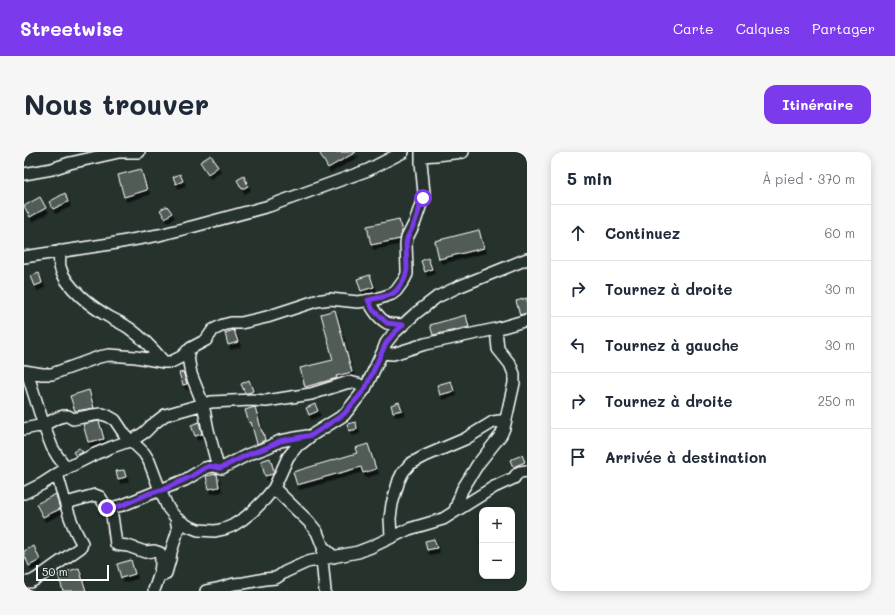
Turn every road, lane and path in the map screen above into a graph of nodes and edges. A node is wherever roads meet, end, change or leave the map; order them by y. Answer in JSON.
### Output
{"nodes":[{"id":1,"x":139,"y":152,"type":"edge"},
{"id":2,"x":403,"y":152,"type":"edge"},
{"id":3,"x":463,"y":152,"type":"edge"},
{"id":4,"x":421,"y":154,"type":"edge"},
{"id":5,"x":24,"y":174,"type":"edge"},
{"id":6,"x":60,"y":251,"type":"junction"},
{"id":7,"x":24,"y":257,"type":"edge"},
{"id":8,"x":527,"y":259,"type":"edge"},
{"id":9,"x":368,"y":300,"type":"junction"},
{"id":10,"x":527,"y":320,"type":"edge"},
{"id":11,"x":403,"y":325,"type":"junction"},
{"id":12,"x":496,"y":329,"type":"junction"},
{"id":13,"x":186,"y":351,"type":"junction"},
{"id":14,"x":382,"y":353,"type":"junction"},
{"id":15,"x":164,"y":362,"type":"junction"},
{"id":16,"x":25,"y":371,"type":"edge"},
{"id":17,"x":365,"y":389,"type":"junction"},
{"id":18,"x":203,"y":404,"type":"junction"},
{"id":19,"x":506,"y":420,"type":"junction"},
{"id":20,"x":44,"y":425,"type":"junction"},
{"id":21,"x":24,"y":429,"type":"edge"},
{"id":22,"x":312,"y":435,"type":"junction"},
{"id":23,"x":132,"y":440,"type":"junction"},
{"id":24,"x":218,"y":467,"type":"junction"},
{"id":25,"x":67,"y":468,"type":"junction"},
{"id":26,"x":527,"y":472,"type":"edge"},
{"id":27,"x":57,"y":474,"type":"junction"},
{"id":28,"x":274,"y":488,"type":"junction"},
{"id":29,"x":160,"y":490,"type":"junction"},
{"id":30,"x":24,"y":493,"type":"edge"},
{"id":31,"x":66,"y":503,"type":"junction"},
{"id":32,"x":112,"y":508,"type":"junction"},
{"id":33,"x":455,"y":510,"type":"junction"},
{"id":34,"x":183,"y":528,"type":"junction"},
{"id":35,"x":391,"y":537,"type":"junction"},
{"id":36,"x":324,"y":547,"type":"junction"},
{"id":37,"x":334,"y":557,"type":"junction"},
{"id":38,"x":322,"y":559,"type":"junction"},
{"id":39,"x":24,"y":582,"type":"edge"},
{"id":40,"x":155,"y":591,"type":"edge"},
{"id":41,"x":206,"y":591,"type":"edge"},
{"id":42,"x":325,"y":591,"type":"edge"}],
"edges":[{"from":1,"to":5,"type":"street"},
{"from":2,"to":6,"type":"street"},
{"from":3,"to":4,"type":"street"},
{"from":4,"to":9,"type":"street"},
{"from":6,"to":7,"type":"street"},
{"from":6,"to":15,"type":"street"},
{"from":8,"to":11,"type":"street"},
{"from":9,"to":11,"type":"street"},
{"from":9,"to":13,"type":"street"},
{"from":10,"to":12,"type":"street"},
{"from":11,"to":14,"type":"street"},
{"from":12,"to":14,"type":"street"},
{"from":12,"to":19,"type":"street"},
{"from":13,"to":15,"type":"street"},
{"from":13,"to":18,"type":"street"},
{"from":14,"to":17,"type":"street"},
{"from":15,"to":16,"type":"street"},
{"from":16,"to":20,"type":"street"},
{"from":17,"to":18,"type":"street"},
{"from":17,"to":22,"type":"street"},
{"from":18,"to":23,"type":"street"},
{"from":18,"to":24,"type":"street"},
{"from":19,"to":33,"type":"street"},
{"from":19,"to":35,"type":"street"},
{"from":20,"to":21,"type":"street"},
{"from":20,"to":23,"type":"street"},
{"from":20,"to":25,"type":"street"},
{"from":22,"to":24,"type":"street"},
{"from":22,"to":28,"type":"street"},
{"from":23,"to":25,"type":"street"},
{"from":23,"to":29,"type":"street"},
{"from":24,"to":29,"type":"street"},
{"from":25,"to":27,"type":"street"},
{"from":26,"to":33,"type":"street"},
{"from":27,"to":30,"type":"street"},
{"from":27,"to":31,"type":"street"},
{"from":28,"to":34,"type":"street"},
{"from":28,"to":36,"type":"street"},
{"from":29,"to":32,"type":"street"},
{"from":29,"to":34,"type":"street"},
{"from":31,"to":32,"type":"street"},
{"from":31,"to":39,"type":"street"},
{"from":32,"to":40,"type":"street"},
{"from":33,"to":35,"type":"street"},
{"from":34,"to":40,"type":"street"},
{"from":35,"to":37,"type":"street"},
{"from":36,"to":37,"type":"street"},
{"from":36,"to":38,"type":"street"},
{"from":37,"to":38,"type":"street"},
{"from":38,"to":41,"type":"street"},
{"from":38,"to":42,"type":"street"}]}
